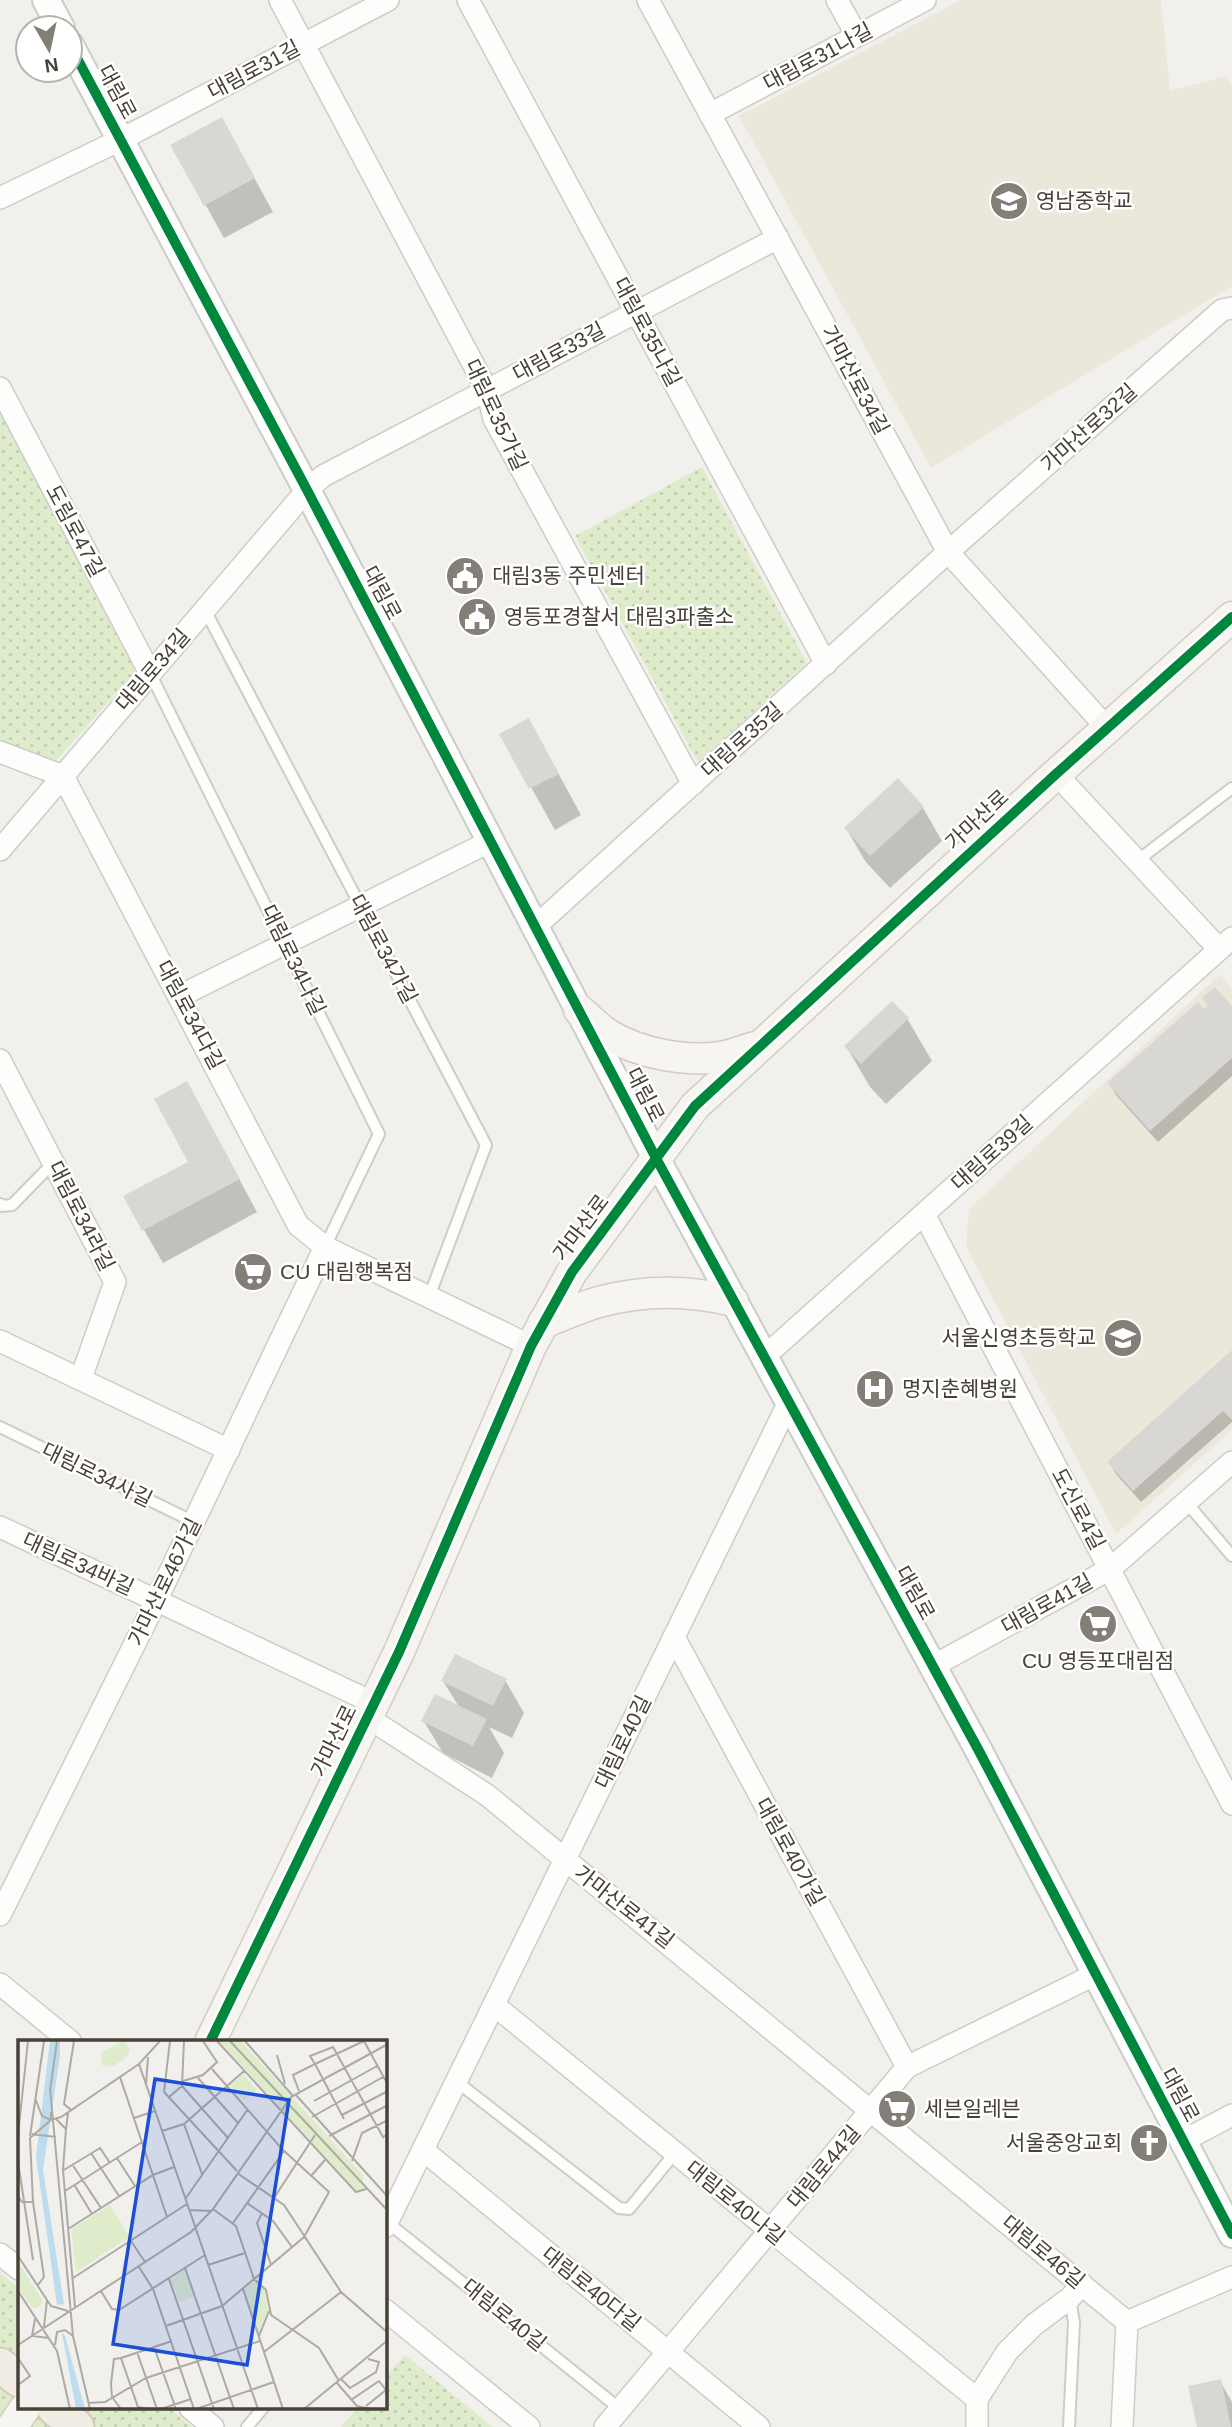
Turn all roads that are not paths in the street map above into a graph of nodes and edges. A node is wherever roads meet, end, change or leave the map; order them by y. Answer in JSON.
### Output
{"nodes":[{"id":1,"x":281,"y":0,"type":"edge"},
{"id":2,"x":388,"y":0,"type":"edge"},
{"id":3,"x":468,"y":0,"type":"edge"},
{"id":4,"x":648,"y":0,"type":"edge"},
{"id":5,"x":837,"y":0,"type":"edge"},
{"id":6,"x":925,"y":0,"type":"edge"},
{"id":7,"x":857,"y":36,"type":"junction"},
{"id":8,"x":304,"y":44,"type":"junction"},
{"id":9,"x":84,"y":72,"type":"edge"},
{"id":10,"x":710,"y":114,"type":"junction"},
{"id":11,"x":120,"y":140,"type":"junction"},
{"id":12,"x":0,"y":198,"type":"edge"},
{"id":13,"x":778,"y":237,"type":"junction"},
{"id":14,"x":1232,"y":308,"type":"edge"},
{"id":15,"x":636,"y":312,"type":"junction"},
{"id":16,"x":0,"y":388,"type":"edge"},
{"id":17,"x":487,"y":390,"type":"junction"},
{"id":18,"x":307,"y":490,"type":"junction"},
{"id":19,"x":948,"y":552,"type":"junction"},
{"id":20,"x":205,"y":610,"type":"junction"},
{"id":21,"x":1232,"y":617,"type":"edge"},
{"id":22,"x":826,"y":664,"type":"junction"},
{"id":23,"x":150,"y":673,"type":"junction"},
{"id":24,"x":1108,"y":728,"type":"junction"},
{"id":25,"x":0,"y":752,"type":"edge"},
{"id":26,"x":1056,"y":774,"type":"junction"},
{"id":27,"x":62,"y":776,"type":"junction"},
{"id":28,"x":693,"y":784,"type":"junction"},
{"id":29,"x":1232,"y":788,"type":"edge"},
{"id":30,"x":491,"y":841,"type":"junction"},
{"id":31,"x":0,"y":850,"type":"edge"},
{"id":32,"x":1137,"y":860,"type":"junction"},
{"id":33,"x":360,"y":905,"type":"junction"},
{"id":34,"x":536,"y":926,"type":"junction"},
{"id":35,"x":285,"y":943,"type":"junction"},
{"id":36,"x":1226,"y":943,"type":"edge"},
{"id":37,"x":180,"y":996,"type":"junction"},
{"id":38,"x":579,"y":1010,"type":"junction"},
{"id":39,"x":762,"y":1044,"type":"junction"},
{"id":40,"x":0,"y":1060,"type":"edge"},
{"id":41,"x":657,"y":1160,"type":"junction"},
{"id":42,"x":54,"y":1163,"type":"junction"},
{"id":43,"x":0,"y":1204,"type":"edge"},
{"id":44,"x":924,"y":1214,"type":"junction"},
{"id":45,"x":325,"y":1247,"type":"junction"},
{"id":46,"x":429,"y":1297,"type":"junction"},
{"id":47,"x":733,"y":1301,"type":"junction"},
{"id":48,"x":537,"y":1335,"type":"junction"},
{"id":49,"x":0,"y":1341,"type":"edge"},
{"id":50,"x":764,"y":1357,"type":"junction"},
{"id":51,"x":81,"y":1378,"type":"junction"},
{"id":52,"x":789,"y":1402,"type":"junction"},
{"id":53,"x":0,"y":1427,"type":"edge"},
{"id":54,"x":229,"y":1450,"type":"junction"},
{"id":55,"x":1232,"y":1462,"type":"edge"},
{"id":56,"x":1186,"y":1502,"type":"junction"},
{"id":57,"x":194,"y":1522,"type":"junction"},
{"id":58,"x":1,"y":1529,"type":"edge"},
{"id":59,"x":1232,"y":1556,"type":"edge"},
{"id":60,"x":1110,"y":1569,"type":"junction"},
{"id":61,"x":156,"y":1601,"type":"junction"},
{"id":62,"x":674,"y":1637,"type":"junction"},
{"id":63,"x":933,"y":1666,"type":"junction"},
{"id":64,"x":371,"y":1710,"type":"junction"},
{"id":65,"x":1232,"y":1804,"type":"edge"},
{"id":66,"x":565,"y":1860,"type":"junction"},
{"id":67,"x":0,"y":1915,"type":"edge"},
{"id":68,"x":1096,"y":1974,"type":"junction"},
{"id":69,"x":0,"y":1984,"type":"edge"},
{"id":70,"x":494,"y":2005,"type":"junction"},
{"id":71,"x":69,"y":2040,"type":"edge"},
{"id":72,"x":210,"y":2040,"type":"edge"},
{"id":73,"x":907,"y":2067,"type":"junction"},
{"id":74,"x":456,"y":2081,"type":"junction"},
{"id":75,"x":871,"y":2110,"type":"junction"},
{"id":76,"x":1232,"y":2115,"type":"edge"},
{"id":77,"x":1183,"y":2141,"type":"junction"},
{"id":78,"x":423,"y":2150,"type":"junction"},
{"id":79,"x":675,"y":2153,"type":"junction"},
{"id":80,"x":387,"y":2223,"type":"edge"},
{"id":81,"x":387,"y":2226,"type":"edge"},
{"id":82,"x":770,"y":2231,"type":"junction"},
{"id":83,"x":1232,"y":2234,"type":"edge"},
{"id":84,"x":0,"y":2254,"type":"edge"},
{"id":85,"x":18,"y":2268,"type":"edge"},
{"id":86,"x":1232,"y":2277,"type":"edge"},
{"id":87,"x":1076,"y":2291,"type":"junction"},
{"id":88,"x":387,"y":2312,"type":"edge"},
{"id":89,"x":1127,"y":2322,"type":"junction"},
{"id":90,"x":668,"y":2352,"type":"junction"},
{"id":91,"x":0,"y":2365,"type":"edge"},
{"id":92,"x":18,"y":2379,"type":"edge"},
{"id":93,"x":978,"y":2399,"type":"junction"},
{"id":94,"x":620,"y":2409,"type":"junction"},
{"id":95,"x":23,"y":2410,"type":"edge"},
{"id":96,"x":56,"y":2410,"type":"edge"},
{"id":97,"x":192,"y":2410,"type":"edge"},
{"id":98,"x":261,"y":2410,"type":"edge"},
{"id":99,"x":12,"y":2427,"type":"edge"},
{"id":100,"x":77,"y":2427,"type":"edge"},
{"id":101,"x":213,"y":2427,"type":"edge"},
{"id":102,"x":247,"y":2427,"type":"edge"},
{"id":103,"x":529,"y":2427,"type":"edge"},
{"id":104,"x":605,"y":2427,"type":"edge"},
{"id":105,"x":759,"y":2427,"type":"edge"},
{"id":106,"x":977,"y":2427,"type":"edge"},
{"id":107,"x":1069,"y":2427,"type":"edge"},
{"id":108,"x":1122,"y":2427,"type":"edge"}],
"edges":[{"from":1,"to":8,"type":"street","name":"대림로35가길"},
{"from":2,"to":8,"type":"street","name":"대림로31길"},
{"from":3,"to":15,"type":"street","name":"대림로35나길"},
{"from":4,"to":10,"type":"street","name":"가마산로34길"},
{"from":5,"to":7,"type":"street"},
{"from":6,"to":7,"type":"street","name":"대림로31나길"},
{"from":7,"to":10,"type":"street","name":"대림로31나길"},
{"from":8,"to":11,"type":"street","name":"대림로31길"},
{"from":8,"to":17,"type":"street","name":"대림로35가길"},
{"from":9,"to":11,"type":"street","name":"대림로"},
{"from":10,"to":13,"type":"street","name":"가마산로34길"},
{"from":11,"to":12,"type":"street","name":"대림로"},
{"from":11,"to":18,"type":"street","name":"대림로"},
{"from":13,"to":15,"type":"street","name":"대림로33길"},
{"from":13,"to":19,"type":"street","name":"가마산로34길"},
{"from":14,"to":19,"type":"street","name":"가마산로32길"},
{"from":15,"to":17,"type":"street","name":"대림로33길"},
{"from":15,"to":22,"type":"street","name":"대림로35나길"},
{"from":16,"to":23,"type":"street","name":"도림로47길"},
{"from":17,"to":18,"type":"street","name":"대림로33길"},
{"from":17,"to":28,"type":"street","name":"대림로35가길"},
{"from":18,"to":20,"type":"street","name":"대림로34길"},
{"from":18,"to":30,"type":"street","name":"대림로"},
{"from":19,"to":22,"type":"street","name":"대림로35길"},
{"from":19,"to":24,"type":"street","name":"가마산로34길"},
{"from":20,"to":23,"type":"street","name":"대림로34길"},
{"from":20,"to":33,"type":"lane","name":"대림로34가길"},
{"from":21,"to":24,"type":"main road","name":"가마산로"},
{"from":22,"to":28,"type":"street","name":"대림로35길"},
{"from":23,"to":27,"type":"street","name":"대림로34길"},
{"from":23,"to":35,"type":"lane","name":"대림로34나길"},
{"from":24,"to":26,"type":"main road","name":"가마산로"},
{"from":25,"to":27,"type":"street"},
{"from":26,"to":32,"type":"street","name":"대림로39길"},
{"from":26,"to":39,"type":"main road","name":"가마산로"},
{"from":27,"to":31,"type":"street","name":"대림로34길"},
{"from":27,"to":37,"type":"street","name":"대림로34다길"},
{"from":28,"to":34,"type":"street","name":"대림로35길"},
{"from":29,"to":32,"type":"lane"},
{"from":30,"to":33,"type":"street"},
{"from":30,"to":34,"type":"street","name":"대림로"},
{"from":32,"to":36,"type":"street","name":"대림로39길"},
{"from":33,"to":35,"type":"street"},
{"from":33,"to":46,"type":"lane","name":"대림로34가길"},
{"from":34,"to":38,"type":"street","name":"대림로"},
{"from":35,"to":37,"type":"street"},
{"from":35,"to":45,"type":"lane","name":"대림로34나길"},
{"from":36,"to":44,"type":"street","name":"대림로39길"},
{"from":37,"to":45,"type":"street","name":"대림로34다길"},
{"from":38,"to":39,"type":"main road"},
{"from":38,"to":41,"type":"street","name":"대림로"},
{"from":39,"to":41,"type":"main road","name":"가마산로"},
{"from":40,"to":42,"type":"street","name":"대림로34라길"},
{"from":41,"to":47,"type":"street","name":"대림로"},
{"from":41,"to":48,"type":"main road","name":"가마산로"},
{"from":42,"to":43,"type":"lane"},
{"from":42,"to":51,"type":"street","name":"대림로34라길"},
{"from":44,"to":50,"type":"street","name":"대림로39길"},
{"from":44,"to":60,"type":"street","name":"도신로4길"},
{"from":45,"to":46,"type":"street"},
{"from":45,"to":54,"type":"street","name":"가마산로46가길"},
{"from":46,"to":48,"type":"street"},
{"from":47,"to":48,"type":"main road"},
{"from":47,"to":50,"type":"street","name":"대림로"},
{"from":48,"to":64,"type":"main road","name":"가마산로"},
{"from":49,"to":51,"type":"street"},
{"from":50,"to":52,"type":"street","name":"대림로"},
{"from":51,"to":54,"type":"street"},
{"from":52,"to":62,"type":"street","name":"대림로40길"},
{"from":52,"to":63,"type":"street","name":"대림로"},
{"from":53,"to":57,"type":"lane","name":"대림로34사길"},
{"from":54,"to":57,"type":"street","name":"가마산로46가길"},
{"from":55,"to":56,"type":"street","name":"대림로41길"},
{"from":56,"to":59,"type":"lane"},
{"from":56,"to":60,"type":"street","name":"대림로41길"},
{"from":57,"to":61,"type":"street","name":"가마산로46가길"},
{"from":58,"to":61,"type":"street","name":"대림로34바길"},
{"from":60,"to":63,"type":"street","name":"대림로41길"},
{"from":60,"to":65,"type":"street","name":"도신로4길"},
{"from":61,"to":64,"type":"street","name":"가마산로"},
{"from":61,"to":67,"type":"street","name":"가마산로46가길"},
{"from":62,"to":66,"type":"street","name":"대림로40길"},
{"from":62,"to":73,"type":"street","name":"대림로40가길"},
{"from":63,"to":68,"type":"street","name":"대림로"},
{"from":64,"to":66,"type":"street","name":"가마산로41길"},
{"from":64,"to":72,"type":"main road","name":"가마산로"},
{"from":66,"to":70,"type":"street","name":"대림로40길"},
{"from":66,"to":75,"type":"street","name":"가마산로41길"},
{"from":68,"to":73,"type":"street","name":"대림로44길"},
{"from":68,"to":77,"type":"street","name":"대림로"},
{"from":69,"to":71,"type":"street"},
{"from":70,"to":74,"type":"street","name":"대림로40길"},
{"from":70,"to":79,"type":"street","name":"대림로40나길"},
{"from":73,"to":75,"type":"street","name":"대림로44길"},
{"from":74,"to":78,"type":"street","name":"대림로40길"},
{"from":74,"to":79,"type":"lane"},
{"from":75,"to":82,"type":"street","name":"대림로44길"},
{"from":75,"to":87,"type":"street","name":"대림로46길"},
{"from":76,"to":77,"type":"street","name":"대림로"},
{"from":77,"to":83,"type":"street","name":"대림로"},
{"from":78,"to":80,"type":"street","name":"대림로40길"},
{"from":78,"to":90,"type":"street","name":"대림로40다길"},
{"from":79,"to":82,"type":"street","name":"대림로40나길"},
{"from":81,"to":94,"type":"lane","name":"대림로40길"},
{"from":82,"to":90,"type":"street","name":"대림로44길"},
{"from":82,"to":93,"type":"street","name":"대림로40나길"},
{"from":84,"to":85,"type":"street"},
{"from":86,"to":89,"type":"street"},
{"from":87,"to":89,"type":"street","name":"대림로46길"},
{"from":87,"to":93,"type":"street"},
{"from":87,"to":107,"type":"lane"},
{"from":88,"to":103,"type":"street"},
{"from":89,"to":108,"type":"street"},
{"from":90,"to":94,"type":"street","name":"대림로44길"},
{"from":90,"to":105,"type":"street","name":"대림로40다길"},
{"from":91,"to":92,"type":"main road"},
{"from":93,"to":106,"type":"street"},
{"from":94,"to":104,"type":"street","name":"대림로44길"},
{"from":95,"to":99,"type":"main road"},
{"from":96,"to":100,"type":"main road"},
{"from":97,"to":101,"type":"street"},
{"from":98,"to":102,"type":"lane"}]}
